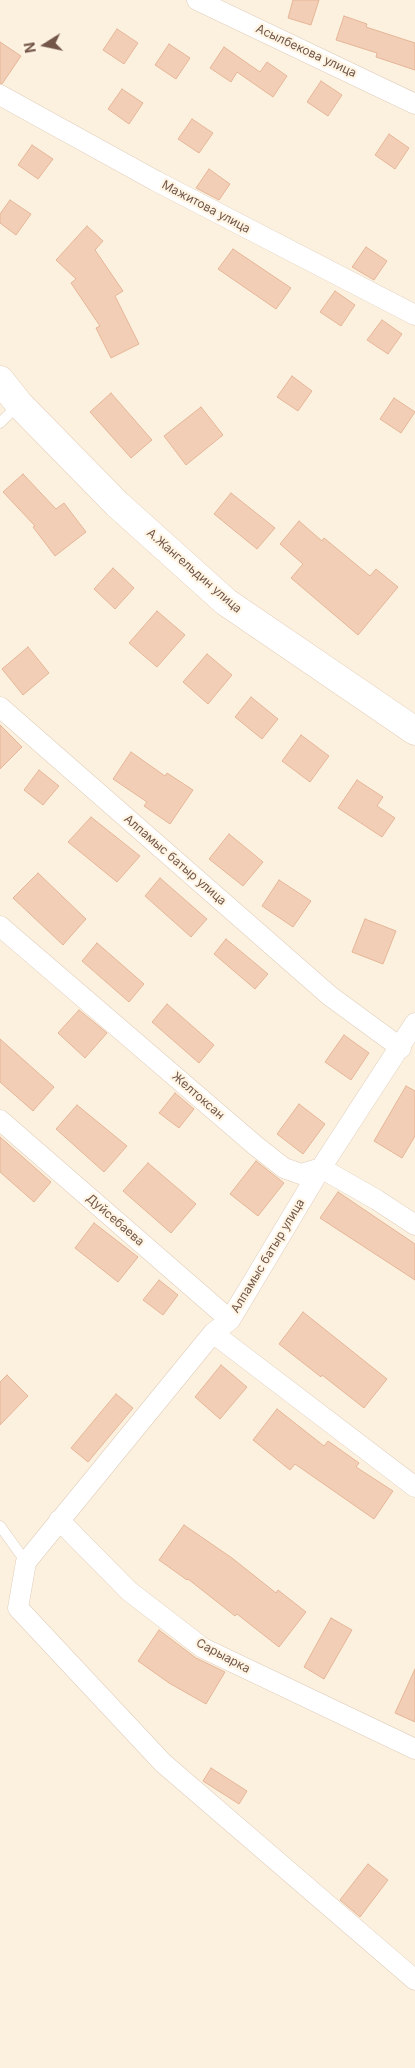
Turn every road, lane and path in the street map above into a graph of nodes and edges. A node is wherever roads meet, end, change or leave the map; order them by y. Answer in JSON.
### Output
{"nodes":[{"id":1,"x":197,"y":0,"type":"edge"},
{"id":2,"x":0,"y":95,"type":"edge"},
{"id":3,"x":415,"y":104,"type":"edge"},
{"id":4,"x":415,"y":314,"type":"edge"},
{"id":5,"x":0,"y":380,"type":"edge"},
{"id":6,"x":19,"y":404,"type":"junction"},
{"id":7,"x":0,"y":423,"type":"edge"},
{"id":8,"x":0,"y":707,"type":"edge"},
{"id":9,"x":415,"y":732,"type":"edge"},
{"id":10,"x":0,"y":926,"type":"edge"},
{"id":11,"x":415,"y":1023,"type":"edge"},
{"id":12,"x":401,"y":1048,"type":"junction"},
{"id":13,"x":0,"y":1120,"type":"edge"},
{"id":14,"x":321,"y":1168,"type":"junction"},
{"id":15,"x":415,"y":1226,"type":"edge"},
{"id":16,"x":230,"y":1320,"type":"junction"},
{"id":17,"x":213,"y":1332,"type":"junction"},
{"id":18,"x":415,"y":1487,"type":"edge"},
{"id":19,"x":60,"y":1520,"type":"junction"},
{"id":20,"x":0,"y":1526,"type":"edge"},
{"id":21,"x":26,"y":1562,"type":"junction"},
{"id":22,"x":415,"y":1749,"type":"edge"},
{"id":23,"x":415,"y":1980,"type":"edge"}],
"edges":[{"from":1,"to":3,"type":"street","name":"Асылбекова улица"},
{"from":2,"to":4,"type":"street","name":"Мажитова улица"},
{"from":5,"to":6,"type":"street","name":"А.Жангельдин улица"},
{"from":6,"to":7,"type":"lane"},
{"from":6,"to":9,"type":"street","name":"А.Жангельдин улица"},
{"from":8,"to":12,"type":"street","name":"Алпамыс батыр улица"},
{"from":10,"to":14,"type":"street","name":"Желтоксан"},
{"from":11,"to":12,"type":"street","name":"Алпамыс батыр улица"},
{"from":12,"to":14,"type":"street","name":"Алпамыс батыр улица"},
{"from":13,"to":16,"type":"street","name":"Дуйсебаева"},
{"from":14,"to":15,"type":"street"},
{"from":14,"to":16,"type":"street","name":"Алпамыс батыр улица"},
{"from":16,"to":17,"type":"street","name":"Алпамыс батыр улица"},
{"from":17,"to":18,"type":"street"},
{"from":17,"to":19,"type":"street","name":"Алпамыс батыр улица"},
{"from":19,"to":21,"type":"street","name":"Алпамыс батыр улица"},
{"from":19,"to":22,"type":"street","name":"Сарыарка"},
{"from":20,"to":21,"type":"lane"},
{"from":21,"to":23,"type":"street"}]}
